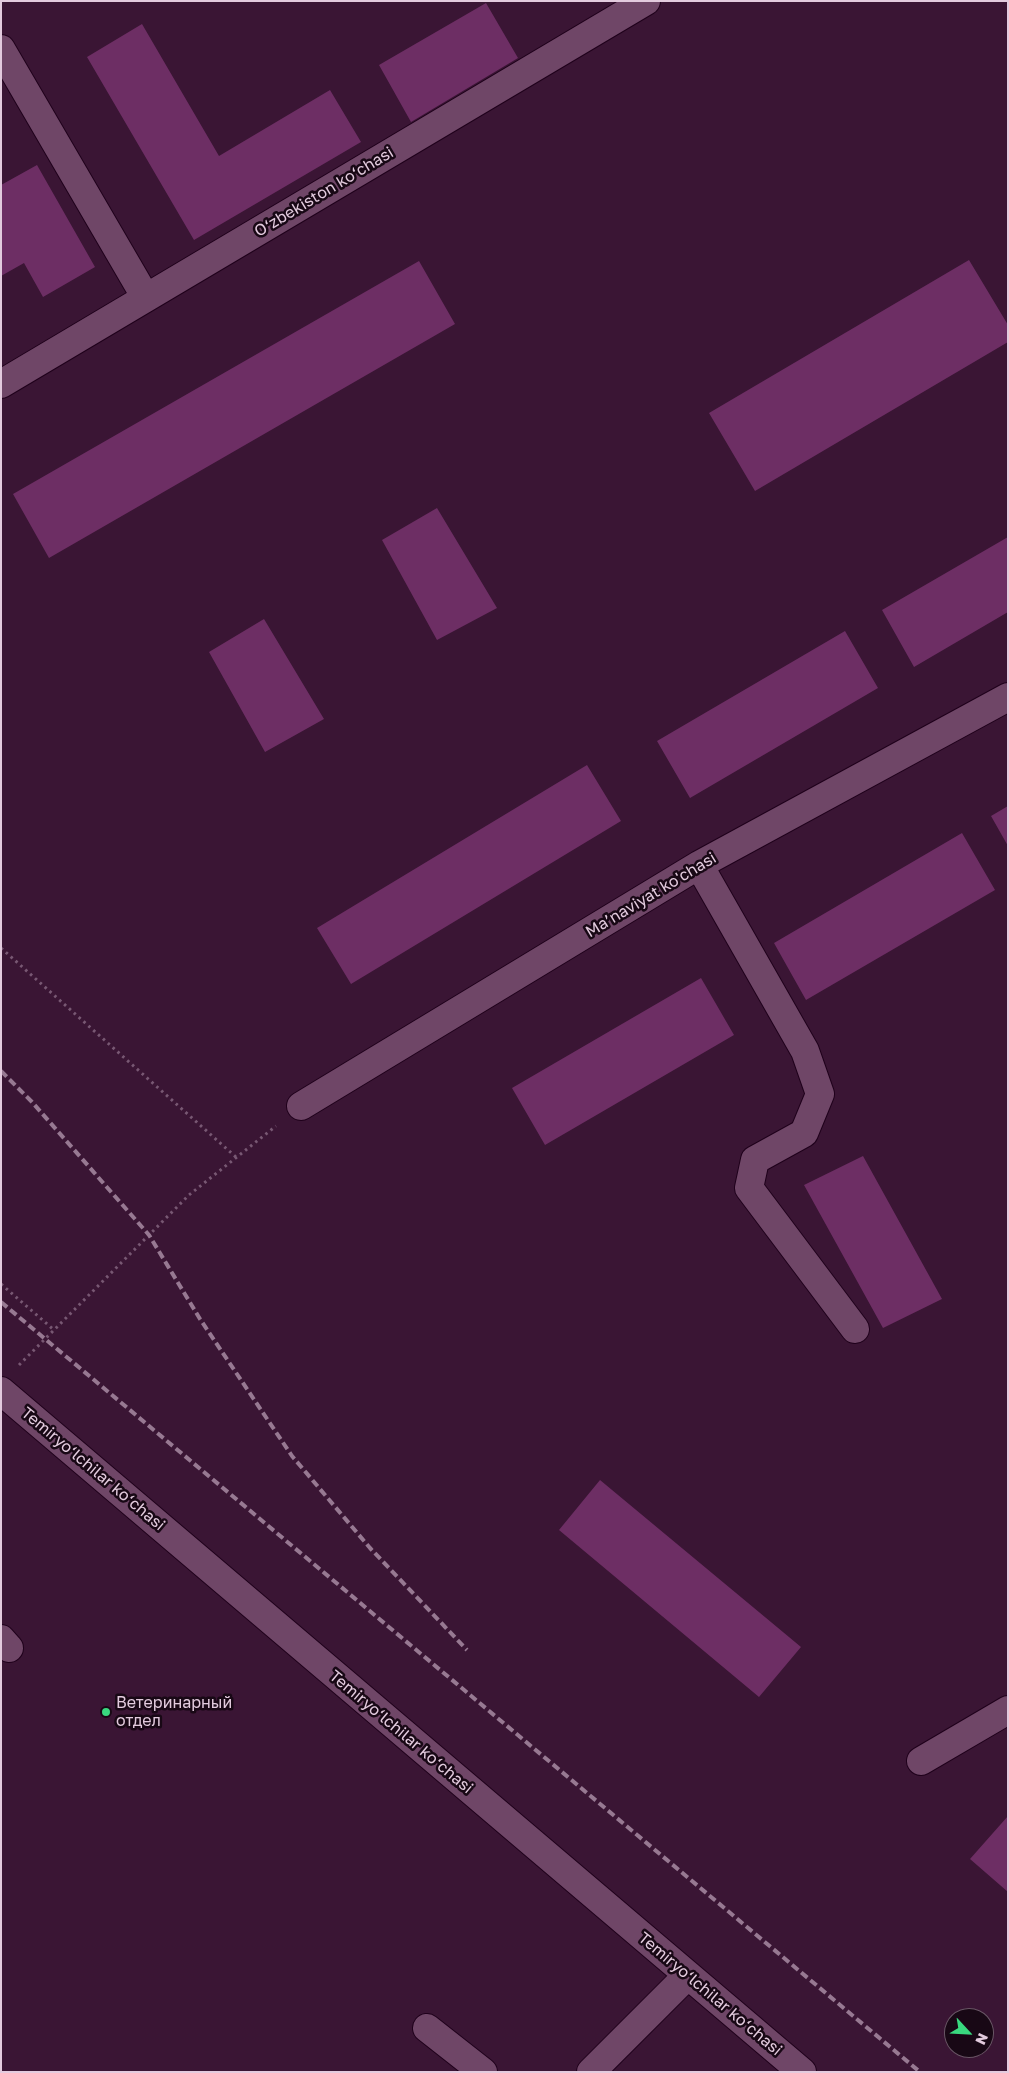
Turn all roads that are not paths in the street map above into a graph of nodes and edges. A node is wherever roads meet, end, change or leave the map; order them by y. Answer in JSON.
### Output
{"nodes":[{"id":1,"x":646,"y":1,"type":"edge"},
{"id":2,"x":1,"y":49,"type":"edge"},
{"id":3,"x":146,"y":298,"type":"junction"},
{"id":4,"x":1,"y":384,"type":"edge"},
{"id":5,"x":1008,"y":697,"type":"edge"},
{"id":6,"x":699,"y":866,"type":"junction"},
{"id":7,"x":301,"y":1106,"type":"road end"},
{"id":8,"x":855,"y":1329,"type":"dead end"},
{"id":9,"x":8,"y":1381,"type":"edge"},
{"id":10,"x":1008,"y":1710,"type":"edge"},
{"id":11,"x":921,"y":1761,"type":"dead end"},
{"id":12,"x":688,"y":1975,"type":"junction"},
{"id":13,"x":427,"y":2028,"type":"dead end"},
{"id":14,"x":483,"y":2072,"type":"edge"},
{"id":15,"x":591,"y":2072,"type":"edge"},
{"id":16,"x":802,"y":2072,"type":"edge"}],
"edges":[{"from":1,"to":3,"type":"street","name":"O‘zbekiston ko‘chasi"},
{"from":2,"to":3,"type":"street"},
{"from":3,"to":4,"type":"street","name":"O‘zbekiston ko‘chasi"},
{"from":5,"to":6,"type":"street","name":"Ma’naviyat ko'chasi"},
{"from":6,"to":7,"type":"street","name":"Ma’naviyat ko'chasi"},
{"from":6,"to":8,"type":"street"},
{"from":9,"to":12,"type":"street","name":"Temiryo‘lchilar ko‘chasi"},
{"from":10,"to":11,"type":"street"},
{"from":12,"to":15,"type":"street"},
{"from":12,"to":16,"type":"street","name":"Temiryo‘lchilar ko‘chasi"},
{"from":13,"to":14,"type":"street"}]}
